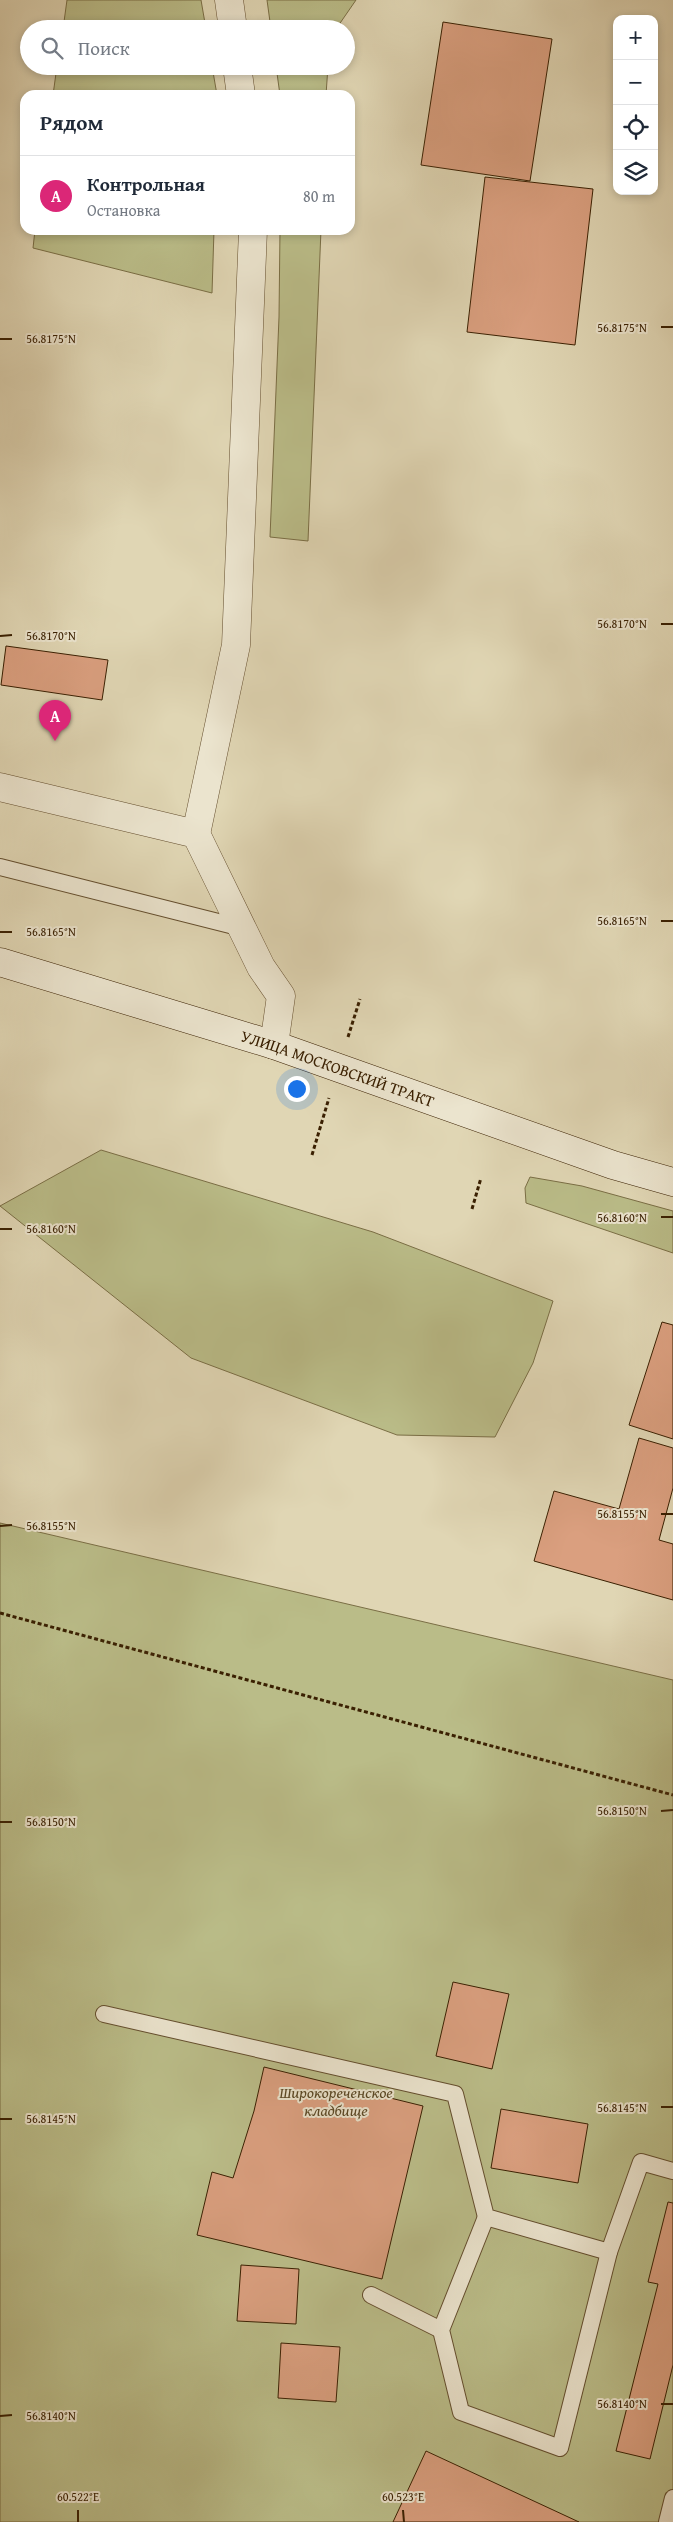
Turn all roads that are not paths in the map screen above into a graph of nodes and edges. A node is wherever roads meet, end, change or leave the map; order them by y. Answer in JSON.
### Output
{"nodes":[{"id":1,"x":229,"y":0,"type":"edge"},
{"id":2,"x":232,"y":20,"type":"edge"},
{"id":3,"x":238,"y":75,"type":"edge"},
{"id":4,"x":240,"y":90,"type":"edge"},
{"id":5,"x":254,"y":235,"type":"edge"},
{"id":6,"x":0,"y":787,"type":"edge"},
{"id":7,"x":196,"y":834,"type":"junction"},
{"id":8,"x":0,"y":867,"type":"edge"},
{"id":9,"x":242,"y":928,"type":"junction"},
{"id":10,"x":0,"y":962,"type":"edge"},
{"id":11,"x":274,"y":1045,"type":"junction"},
{"id":12,"x":673,"y":1182,"type":"edge"},
{"id":13,"x":104,"y":2014,"type":"dead end"},
{"id":14,"x":673,"y":2171,"type":"edge"},
{"id":15,"x":486,"y":2217,"type":"junction"},
{"id":16,"x":609,"y":2252,"type":"junction"},
{"id":17,"x":371,"y":2295,"type":"dead end"},
{"id":18,"x":441,"y":2330,"type":"junction"},
{"id":19,"x":673,"y":2498,"type":"edge"},
{"id":20,"x":667,"y":2522,"type":"edge"}],
"edges":[{"from":1,"to":2,"type":"street"},
{"from":3,"to":4,"type":"street"},
{"from":5,"to":7,"type":"street"},
{"from":6,"to":7,"type":"street"},
{"from":7,"to":9,"type":"street"},
{"from":8,"to":9,"type":"lane"},
{"from":9,"to":11,"type":"street"},
{"from":10,"to":11,"type":"street","name":"УЛИЦА МОСКОВСКИЙ ТРАКТ"},
{"from":11,"to":12,"type":"street","name":"УЛИЦА МОСКОВСКИЙ ТРАКТ"},
{"from":13,"to":15,"type":"lane"},
{"from":14,"to":16,"type":"lane"},
{"from":15,"to":16,"type":"lane"},
{"from":15,"to":18,"type":"lane"},
{"from":16,"to":18,"type":"lane"},
{"from":17,"to":18,"type":"lane"},
{"from":19,"to":20,"type":"lane"}]}
